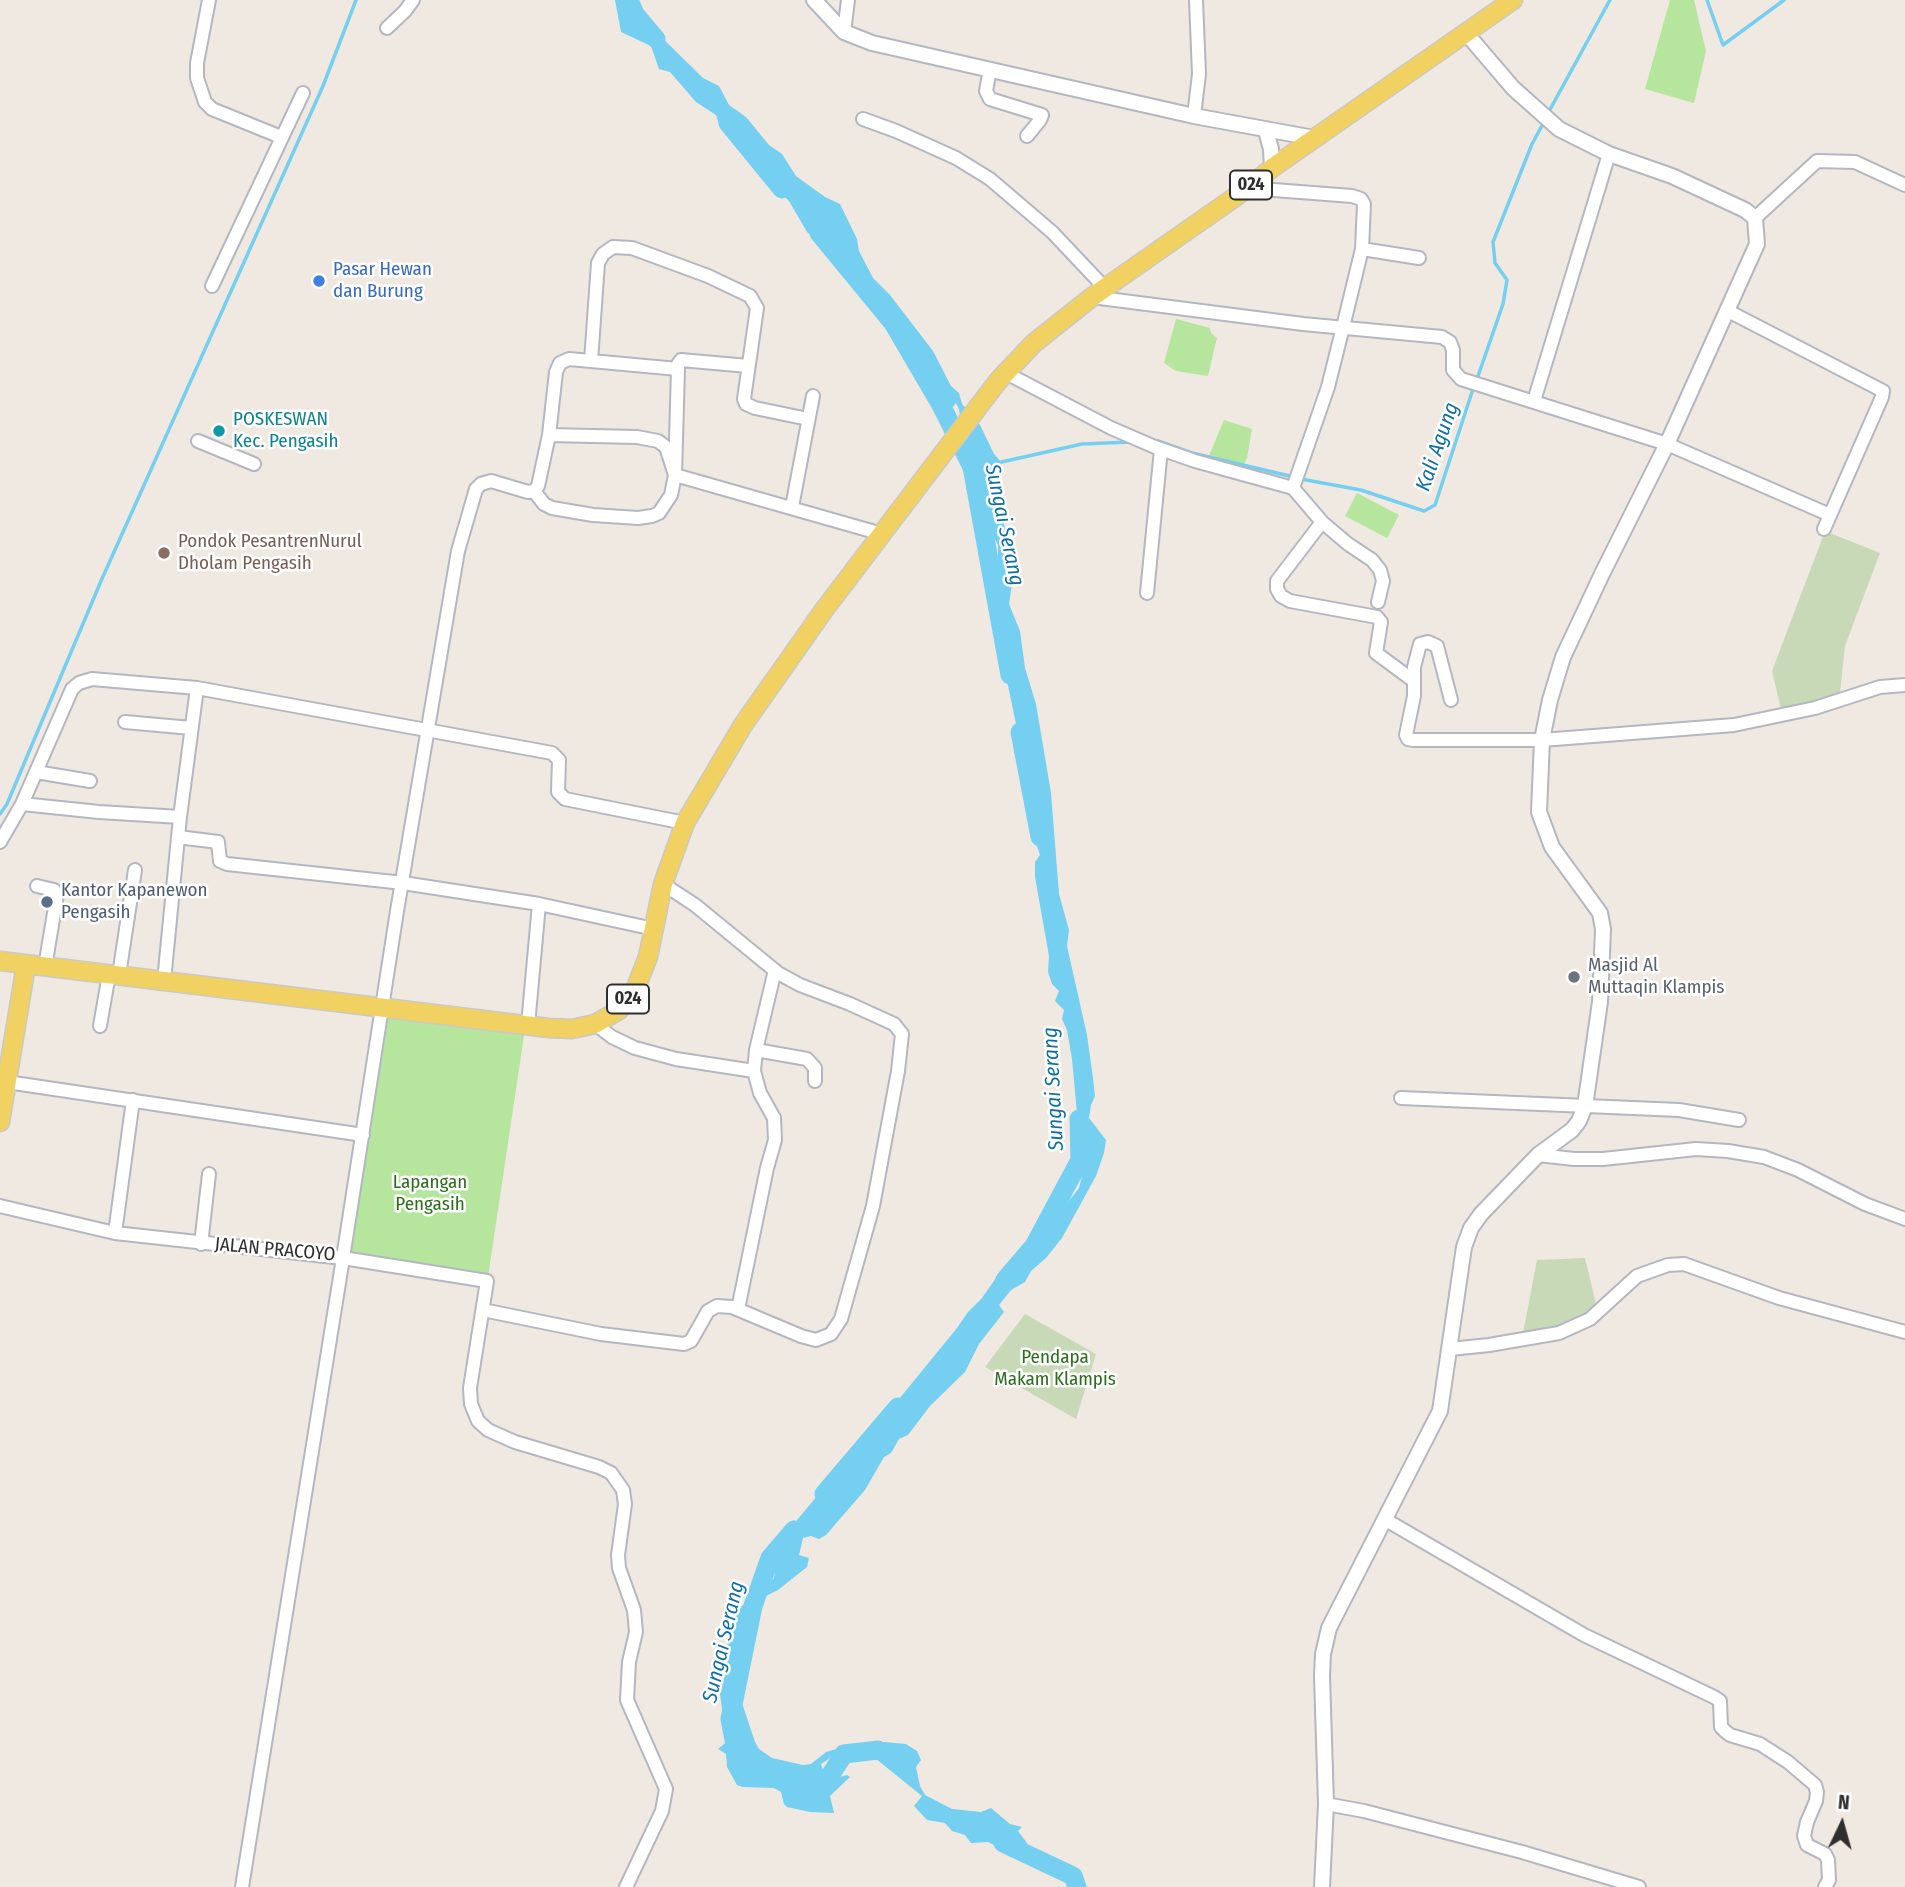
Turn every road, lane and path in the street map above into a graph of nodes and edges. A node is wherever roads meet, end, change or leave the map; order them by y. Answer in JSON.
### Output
{"nodes":[{"id":1,"x":209,"y":0,"type":"edge"},
{"id":2,"x":814,"y":0,"type":"edge"},
{"id":3,"x":848,"y":0,"type":"edge"},
{"id":4,"x":1196,"y":0,"type":"edge"},
{"id":5,"x":1513,"y":0,"type":"edge"},
{"id":6,"x":412,"y":1,"type":"edge"},
{"id":7,"x":387,"y":28,"type":"dead end"},
{"id":8,"x":844,"y":32,"type":"junction"},
{"id":9,"x":1466,"y":33,"type":"junction"},
{"id":10,"x":990,"y":69,"type":"junction"},
{"id":11,"x":303,"y":93,"type":"dead end"},
{"id":12,"x":1194,"y":116,"type":"junction"},
{"id":13,"x":863,"y":119,"type":"dead end"},
{"id":14,"x":1266,"y":131,"type":"junction"},
{"id":15,"x":1027,"y":136,"type":"dead end"},
{"id":16,"x":281,"y":137,"type":"junction"},
{"id":17,"x":1314,"y":138,"type":"junction"},
{"id":18,"x":1609,"y":154,"type":"junction"},
{"id":19,"x":1272,"y":168,"type":"junction"},
{"id":20,"x":1905,"y":185,"type":"edge"},
{"id":21,"x":1248,"y":188,"type":"junction"},
{"id":22,"x":1755,"y":218,"type":"junction"},
{"id":23,"x":1362,"y":249,"type":"junction"},
{"id":24,"x":1419,"y":258,"type":"dead end"},
{"id":25,"x":212,"y":286,"type":"dead end"},
{"id":26,"x":1099,"y":293,"type":"junction"},
{"id":27,"x":1728,"y":311,"type":"junction"},
{"id":28,"x":1343,"y":327,"type":"junction"},
{"id":29,"x":591,"y":360,"type":"junction"},
{"id":30,"x":748,"y":366,"type":"junction"},
{"id":31,"x":678,"y":369,"type":"junction"},
{"id":32,"x":1002,"y":377,"type":"junction"},
{"id":33,"x":813,"y":396,"type":"dead end"},
{"id":34,"x":1534,"y":401,"type":"junction"},
{"id":35,"x":808,"y":419,"type":"junction"},
{"id":36,"x":549,"y":435,"type":"junction"},
{"id":37,"x":198,"y":441,"type":"dead end"},
{"id":38,"x":1667,"y":444,"type":"junction"},
{"id":39,"x":1158,"y":448,"type":"junction"},
{"id":40,"x":254,"y":464,"type":"dead end"},
{"id":41,"x":675,"y":475,"type":"junction"},
{"id":42,"x":1294,"y":486,"type":"junction"},
{"id":43,"x":534,"y":491,"type":"junction"},
{"id":44,"x":792,"y":507,"type":"junction"},
{"id":45,"x":1830,"y":515,"type":"junction"},
{"id":46,"x":1322,"y":522,"type":"junction"},
{"id":47,"x":1824,"y":529,"type":"dead end"},
{"id":48,"x":882,"y":534,"type":"junction"},
{"id":49,"x":1147,"y":593,"type":"dead end"},
{"id":50,"x":1378,"y":602,"type":"dead end"},
{"id":51,"x":1414,"y":681,"type":"junction"},
{"id":52,"x":1905,"y":685,"type":"edge"},
{"id":53,"x":197,"y":688,"type":"junction"},
{"id":54,"x":1451,"y":700,"type":"dead end"},
{"id":55,"x":125,"y":722,"type":"dead end"},
{"id":56,"x":191,"y":728,"type":"junction"},
{"id":57,"x":428,"y":730,"type":"junction"},
{"id":58,"x":1542,"y":740,"type":"junction"},
{"id":59,"x":36,"y":772,"type":"junction"},
{"id":60,"x":90,"y":781,"type":"dead end"},
{"id":61,"x":22,"y":804,"type":"junction"},
{"id":62,"x":180,"y":817,"type":"junction"},
{"id":63,"x":685,"y":823,"type":"junction"},
{"id":64,"x":178,"y":837,"type":"junction"},
{"id":65,"x":0,"y":842,"type":"edge"},
{"id":66,"x":135,"y":870,"type":"dead end"},
{"id":67,"x":402,"y":883,"type":"junction"},
{"id":68,"x":663,"y":884,"type":"junction"},
{"id":69,"x":37,"y":886,"type":"dead end"},
{"id":70,"x":539,"y":904,"type":"junction"},
{"id":71,"x":654,"y":929,"type":"junction"},
{"id":72,"x":0,"y":961,"type":"edge"},
{"id":73,"x":26,"y":965,"type":"junction"},
{"id":74,"x":45,"y":967,"type":"junction"},
{"id":75,"x":775,"y":970,"type":"junction"},
{"id":76,"x":114,"y":975,"type":"junction"},
{"id":77,"x":164,"y":981,"type":"junction"},
{"id":78,"x":383,"y":1007,"type":"junction"},
{"id":79,"x":596,"y":1024,"type":"junction"},
{"id":80,"x":528,"y":1025,"type":"junction"},
{"id":81,"x":100,"y":1026,"type":"dead end"},
{"id":82,"x":7,"y":1039,"type":"edge"},
{"id":83,"x":756,"y":1050,"type":"junction"},
{"id":84,"x":754,"y":1071,"type":"junction"},
{"id":85,"x":815,"y":1081,"type":"dead end"},
{"id":86,"x":7,"y":1082,"type":"junction"},
{"id":87,"x":1401,"y":1098,"type":"dead end"},
{"id":88,"x":133,"y":1100,"type":"junction"},
{"id":89,"x":1585,"y":1106,"type":"junction"},
{"id":90,"x":1739,"y":1120,"type":"dead end"},
{"id":91,"x":0,"y":1122,"type":"edge"},
{"id":92,"x":363,"y":1135,"type":"junction"},
{"id":93,"x":1538,"y":1155,"type":"junction"},
{"id":94,"x":209,"y":1174,"type":"dead end"},
{"id":95,"x":0,"y":1206,"type":"edge"},
{"id":96,"x":1905,"y":1219,"type":"edge"},
{"id":97,"x":115,"y":1233,"type":"junction"},
{"id":98,"x":201,"y":1244,"type":"junction"},
{"id":99,"x":344,"y":1258,"type":"junction"},
{"id":100,"x":738,"y":1309,"type":"junction"},
{"id":101,"x":483,"y":1310,"type":"junction"},
{"id":102,"x":1905,"y":1332,"type":"edge"},
{"id":103,"x":1450,"y":1349,"type":"junction"},
{"id":104,"x":1386,"y":1520,"type":"junction"},
{"id":105,"x":1326,"y":1804,"type":"junction"},
{"id":106,"x":242,"y":1887,"type":"edge"},
{"id":107,"x":626,"y":1887,"type":"edge"},
{"id":108,"x":1322,"y":1887,"type":"edge"},
{"id":109,"x":1639,"y":1887,"type":"edge"},
{"id":110,"x":1825,"y":1887,"type":"edge"}],
"edges":[{"from":1,"to":16,"type":"street"},
{"from":2,"to":8,"type":"street"},
{"from":3,"to":8,"type":"street"},
{"from":4,"to":12,"type":"street"},
{"from":5,"to":9,"type":"main road","number":"024"},
{"from":6,"to":7,"type":"street"},
{"from":8,"to":10,"type":"street"},
{"from":9,"to":17,"type":"main road","number":"024"},
{"from":9,"to":18,"type":"street"},
{"from":10,"to":12,"type":"street"},
{"from":10,"to":15,"type":"street"},
{"from":11,"to":16,"type":"street"},
{"from":12,"to":14,"type":"street"},
{"from":13,"to":26,"type":"street"},
{"from":14,"to":17,"type":"street"},
{"from":14,"to":19,"type":"street"},
{"from":16,"to":25,"type":"street"},
{"from":17,"to":19,"type":"main road","number":"024"},
{"from":18,"to":22,"type":"street"},
{"from":18,"to":34,"type":"street"},
{"from":19,"to":21,"type":"main road","number":"024"},
{"from":20,"to":22,"type":"street"},
{"from":21,"to":23,"type":"street"},
{"from":21,"to":26,"type":"main road","number":"024"},
{"from":22,"to":27,"type":"street"},
{"from":23,"to":24,"type":"street"},
{"from":23,"to":28,"type":"street"},
{"from":26,"to":28,"type":"street"},
{"from":26,"to":32,"type":"main road","number":"024"},
{"from":27,"to":38,"type":"street"},
{"from":27,"to":45,"type":"street"},
{"from":28,"to":34,"type":"street"},
{"from":28,"to":42,"type":"street"},
{"from":29,"to":30,"type":"street"},
{"from":29,"to":31,"type":"street"},
{"from":29,"to":36,"type":"street"},
{"from":30,"to":31,"type":"street"},
{"from":30,"to":35,"type":"street"},
{"from":31,"to":41,"type":"street"},
{"from":32,"to":39,"type":"street"},
{"from":32,"to":48,"type":"main road","number":"024"},
{"from":33,"to":35,"type":"street"},
{"from":34,"to":38,"type":"street"},
{"from":35,"to":44,"type":"street"},
{"from":36,"to":41,"type":"street"},
{"from":36,"to":43,"type":"street"},
{"from":37,"to":40,"type":"street"},
{"from":38,"to":45,"type":"street"},
{"from":38,"to":58,"type":"street"},
{"from":39,"to":42,"type":"street"},
{"from":39,"to":49,"type":"street"},
{"from":41,"to":43,"type":"street"},
{"from":41,"to":44,"type":"street"},
{"from":42,"to":46,"type":"street"},
{"from":43,"to":57,"type":"street","name":"JALAN PRACOYO"},
{"from":44,"to":48,"type":"street"},
{"from":45,"to":47,"type":"street"},
{"from":46,"to":50,"type":"street"},
{"from":46,"to":51,"type":"street"},
{"from":48,"to":63,"type":"main road","number":"024"},
{"from":51,"to":54,"type":"street"},
{"from":51,"to":58,"type":"street"},
{"from":52,"to":58,"type":"street"},
{"from":53,"to":56,"type":"street"},
{"from":53,"to":57,"type":"street"},
{"from":53,"to":59,"type":"street"},
{"from":55,"to":56,"type":"street"},
{"from":56,"to":62,"type":"street"},
{"from":57,"to":63,"type":"street"},
{"from":57,"to":67,"type":"street","name":"JALAN PRACOYO"},
{"from":58,"to":89,"type":"street"},
{"from":59,"to":60,"type":"street"},
{"from":59,"to":61,"type":"street"},
{"from":61,"to":62,"type":"street"},
{"from":61,"to":65,"type":"street"},
{"from":62,"to":64,"type":"street"},
{"from":63,"to":68,"type":"main road","number":"024"},
{"from":64,"to":67,"type":"street"},
{"from":64,"to":77,"type":"street"},
{"from":66,"to":76,"type":"street"},
{"from":67,"to":70,"type":"street"},
{"from":67,"to":78,"type":"street","name":"JALAN PRACOYO"},
{"from":68,"to":71,"type":"main road","number":"024"},
{"from":68,"to":75,"type":"street"},
{"from":69,"to":74,"type":"street"},
{"from":70,"to":71,"type":"street"},
{"from":70,"to":80,"type":"street"},
{"from":71,"to":79,"type":"main road","number":"024"},
{"from":72,"to":73,"type":"main road"},
{"from":73,"to":74,"type":"main road","number":"024"},
{"from":73,"to":82,"type":"main road"},
{"from":74,"to":76,"type":"main road","number":"024"},
{"from":75,"to":83,"type":"street"},
{"from":75,"to":100,"type":"street"},
{"from":76,"to":77,"type":"main road","number":"024"},
{"from":76,"to":81,"type":"street"},
{"from":77,"to":78,"type":"main road","number":"024"},
{"from":78,"to":80,"type":"main road","number":"024"},
{"from":78,"to":92,"type":"street","name":"JALAN PRACOYO"},
{"from":79,"to":80,"type":"main road","number":"024"},
{"from":79,"to":84,"type":"street"},
{"from":82,"to":86,"type":"main road"},
{"from":83,"to":84,"type":"street"},
{"from":83,"to":85,"type":"street"},
{"from":84,"to":100,"type":"street"},
{"from":86,"to":88,"type":"street"},
{"from":86,"to":91,"type":"main road"},
{"from":87,"to":89,"type":"street"},
{"from":88,"to":92,"type":"street"},
{"from":88,"to":97,"type":"street"},
{"from":89,"to":90,"type":"street"},
{"from":89,"to":93,"type":"street"},
{"from":92,"to":99,"type":"street","name":"JALAN PRACOYO"},
{"from":93,"to":96,"type":"street"},
{"from":93,"to":103,"type":"street"},
{"from":94,"to":98,"type":"street"},
{"from":95,"to":97,"type":"street","name":"JALAN PRACOYO"},
{"from":97,"to":98,"type":"street","name":"JALAN PRACOYO"},
{"from":98,"to":99,"type":"street","name":"JALAN PRACOYO"},
{"from":99,"to":101,"type":"street"},
{"from":99,"to":106,"type":"street"},
{"from":100,"to":101,"type":"street"},
{"from":101,"to":107,"type":"street"},
{"from":102,"to":103,"type":"street"},
{"from":103,"to":104,"type":"street"},
{"from":104,"to":105,"type":"street"},
{"from":104,"to":110,"type":"street"},
{"from":105,"to":108,"type":"street"},
{"from":105,"to":109,"type":"street"}]}
